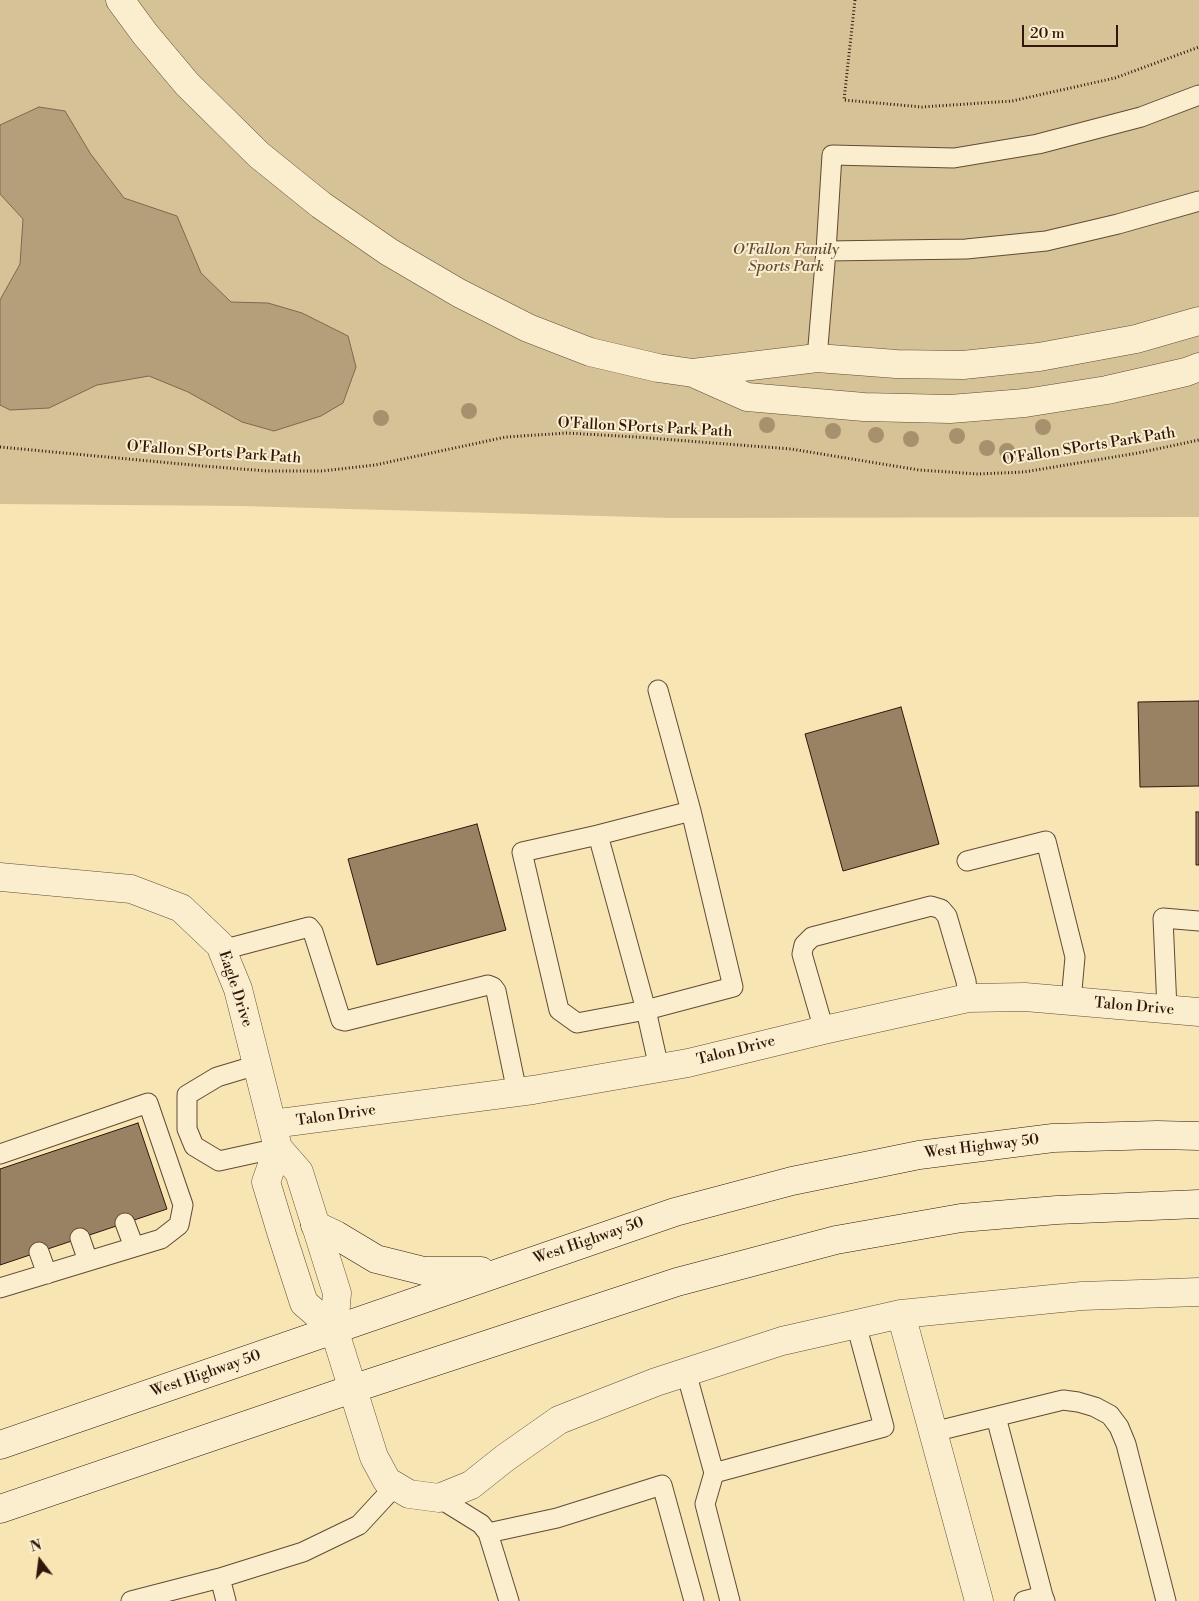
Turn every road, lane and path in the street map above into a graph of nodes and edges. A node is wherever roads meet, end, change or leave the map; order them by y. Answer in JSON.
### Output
{"nodes":[{"id":1,"x":120,"y":0,"type":"edge"},
{"id":2,"x":855,"y":0,"type":"edge"},
{"id":3,"x":1199,"y":47,"type":"edge"},
{"id":4,"x":1199,"y":95,"type":"edge"},
{"id":5,"x":1199,"y":200,"type":"edge"},
{"id":6,"x":826,"y":252,"type":"junction"},
{"id":7,"x":1199,"y":321,"type":"edge"},
{"id":8,"x":817,"y":358,"type":"junction"},
{"id":9,"x":1199,"y":367,"type":"edge"},
{"id":10,"x":693,"y":373,"type":"junction"},
{"id":11,"x":1199,"y":440,"type":"edge"},
{"id":12,"x":0,"y":447,"type":"edge"},
{"id":13,"x":658,"y":690,"type":"dead end"},
{"id":14,"x":691,"y":811,"type":"junction"},
{"id":15,"x":598,"y":835,"type":"junction"},
{"id":16,"x":967,"y":861,"type":"dead end"},
{"id":17,"x":0,"y":877,"type":"edge"},
{"id":18,"x":1199,"y":921,"type":"edge"},
{"id":19,"x":222,"y":950,"type":"junction"},
{"id":20,"x":968,"y":998,"type":"junction"},
{"id":21,"x":1071,"y":1001,"type":"junction"},
{"id":22,"x":646,"y":1010,"type":"junction"},
{"id":23,"x":1167,"y":1010,"type":"junction"},
{"id":24,"x":1199,"y":1012,"type":"edge"},
{"id":25,"x":824,"y":1030,"type":"junction"},
{"id":26,"x":257,"y":1065,"type":"junction"},
{"id":27,"x":659,"y":1068,"type":"junction"},
{"id":28,"x":517,"y":1092,"type":"junction"},
{"id":29,"x":187,"y":1129,"type":"junction"},
{"id":30,"x":275,"y":1136,"type":"junction"},
{"id":31,"x":1199,"y":1136,"type":"edge"},
{"id":32,"x":161,"y":1138,"type":"junction"},
{"id":33,"x":4,"y":1157,"type":"edge"},
{"id":34,"x":1199,"y":1204,"type":"edge"},
{"id":35,"x":125,"y":1223,"type":"dead end"},
{"id":36,"x":314,"y":1225,"type":"junction"},
{"id":37,"x":80,"y":1238,"type":"dead end"},
{"id":38,"x":134,"y":1247,"type":"junction"},
{"id":39,"x":39,"y":1252,"type":"dead end"},
{"id":40,"x":88,"y":1261,"type":"junction"},
{"id":41,"x":500,"y":1272,"type":"junction"},
{"id":42,"x":47,"y":1274,"type":"junction"},
{"id":43,"x":0,"y":1287,"type":"edge"},
{"id":44,"x":1199,"y":1292,"type":"edge"},
{"id":45,"x":901,"y":1314,"type":"junction"},
{"id":46,"x":856,"y":1324,"type":"junction"},
{"id":47,"x":334,"y":1329,"type":"junction"},
{"id":48,"x":686,"y":1372,"type":"junction"},
{"id":49,"x":352,"y":1389,"type":"junction"},
{"id":50,"x":996,"y":1416,"type":"junction"},
{"id":51,"x":933,"y":1432,"type":"junction"},
{"id":52,"x":0,"y":1445,"type":"edge"},
{"id":53,"x":714,"y":1473,"type":"junction"},
{"id":54,"x":395,"y":1486,"type":"junction"},
{"id":55,"x":439,"y":1498,"type":"junction"},
{"id":56,"x":0,"y":1509,"type":"edge"},
{"id":57,"x":488,"y":1533,"type":"junction"},
{"id":58,"x":220,"y":1578,"type":"junction"},
{"id":59,"x":1044,"y":1598,"type":"edge"},
{"id":60,"x":131,"y":1601,"type":"edge"},
{"id":61,"x":226,"y":1601,"type":"edge"},
{"id":62,"x":509,"y":1601,"type":"edge"},
{"id":63,"x":694,"y":1601,"type":"edge"},
{"id":64,"x":730,"y":1601,"type":"edge"},
{"id":65,"x":980,"y":1601,"type":"edge"},
{"id":66,"x":1024,"y":1601,"type":"edge"},
{"id":67,"x":1166,"y":1601,"type":"edge"}],
"edges":[{"from":1,"to":10,"type":"street"},
{"from":2,"to":3,"type":"path"},
{"from":4,"to":6,"type":"lane"},
{"from":5,"to":6,"type":"lane"},
{"from":6,"to":8,"type":"lane"},
{"from":7,"to":8,"type":"street"},
{"from":8,"to":10,"type":"street"},
{"from":9,"to":10,"type":"street"},
{"from":11,"to":12,"type":"path","name":"O'Fallon SPorts Park Path"},
{"from":13,"to":14,"type":"lane"},
{"from":14,"to":15,"type":"lane"},
{"from":14,"to":22,"type":"lane"},
{"from":15,"to":22,"type":"lane"},
{"from":15,"to":22,"type":"lane"},
{"from":16,"to":21,"type":"lane"},
{"from":17,"to":19,"type":"street","name":"Eagle Drive"},
{"from":18,"to":23,"type":"lane"},
{"from":19,"to":26,"type":"street","name":"Eagle Drive"},
{"from":19,"to":28,"type":"lane"},
{"from":20,"to":21,"type":"street","name":"Talon Drive"},
{"from":20,"to":25,"type":"street","name":"Talon Drive"},
{"from":20,"to":25,"type":"lane"},
{"from":21,"to":23,"type":"street","name":"Talon Drive"},
{"from":22,"to":27,"type":"lane"},
{"from":23,"to":24,"type":"street","name":"Talon Drive"},
{"from":25,"to":27,"type":"street","name":"Talon Drive"},
{"from":26,"to":29,"type":"lane"},
{"from":26,"to":30,"type":"street","name":"Eagle Drive"},
{"from":27,"to":28,"type":"street","name":"Talon Drive"},
{"from":28,"to":30,"type":"street","name":"Talon Drive"},
{"from":29,"to":30,"type":"lane"},
{"from":29,"to":32,"type":"lane"},
{"from":30,"to":36,"type":"street","name":"Eagle Drive"},
{"from":30,"to":47,"type":"street"},
{"from":31,"to":41,"type":"street","name":"West Highway 50"},
{"from":32,"to":33,"type":"lane"},
{"from":32,"to":38,"type":"lane"},
{"from":34,"to":49,"type":"street"},
{"from":35,"to":38,"type":"lane"},
{"from":36,"to":41,"type":"street"},
{"from":36,"to":47,"type":"street","name":"Eagle Drive"},
{"from":37,"to":40,"type":"lane"},
{"from":38,"to":40,"type":"lane"},
{"from":39,"to":42,"type":"lane"},
{"from":40,"to":42,"type":"lane"},
{"from":41,"to":47,"type":"street","name":"West Highway 50"},
{"from":42,"to":43,"type":"lane"},
{"from":44,"to":45,"type":"street"},
{"from":45,"to":46,"type":"street"},
{"from":45,"to":51,"type":"street"},
{"from":46,"to":48,"type":"street"},
{"from":46,"to":53,"type":"lane"},
{"from":47,"to":49,"type":"street"},
{"from":47,"to":52,"type":"street","name":"West Highway 50"},
{"from":48,"to":53,"type":"lane"},
{"from":48,"to":55,"type":"street"},
{"from":49,"to":54,"type":"street"},
{"from":49,"to":56,"type":"street"},
{"from":50,"to":51,"type":"lane"},
{"from":50,"to":59,"type":"lane"},
{"from":50,"to":67,"type":"lane"},
{"from":51,"to":65,"type":"street"},
{"from":53,"to":64,"type":"lane"},
{"from":54,"to":55,"type":"street"},
{"from":54,"to":58,"type":"lane"},
{"from":55,"to":57,"type":"lane"},
{"from":57,"to":62,"type":"lane"},
{"from":57,"to":63,"type":"lane"},
{"from":58,"to":60,"type":"lane"},
{"from":58,"to":61,"type":"lane"},
{"from":59,"to":66,"type":"lane"}]}
